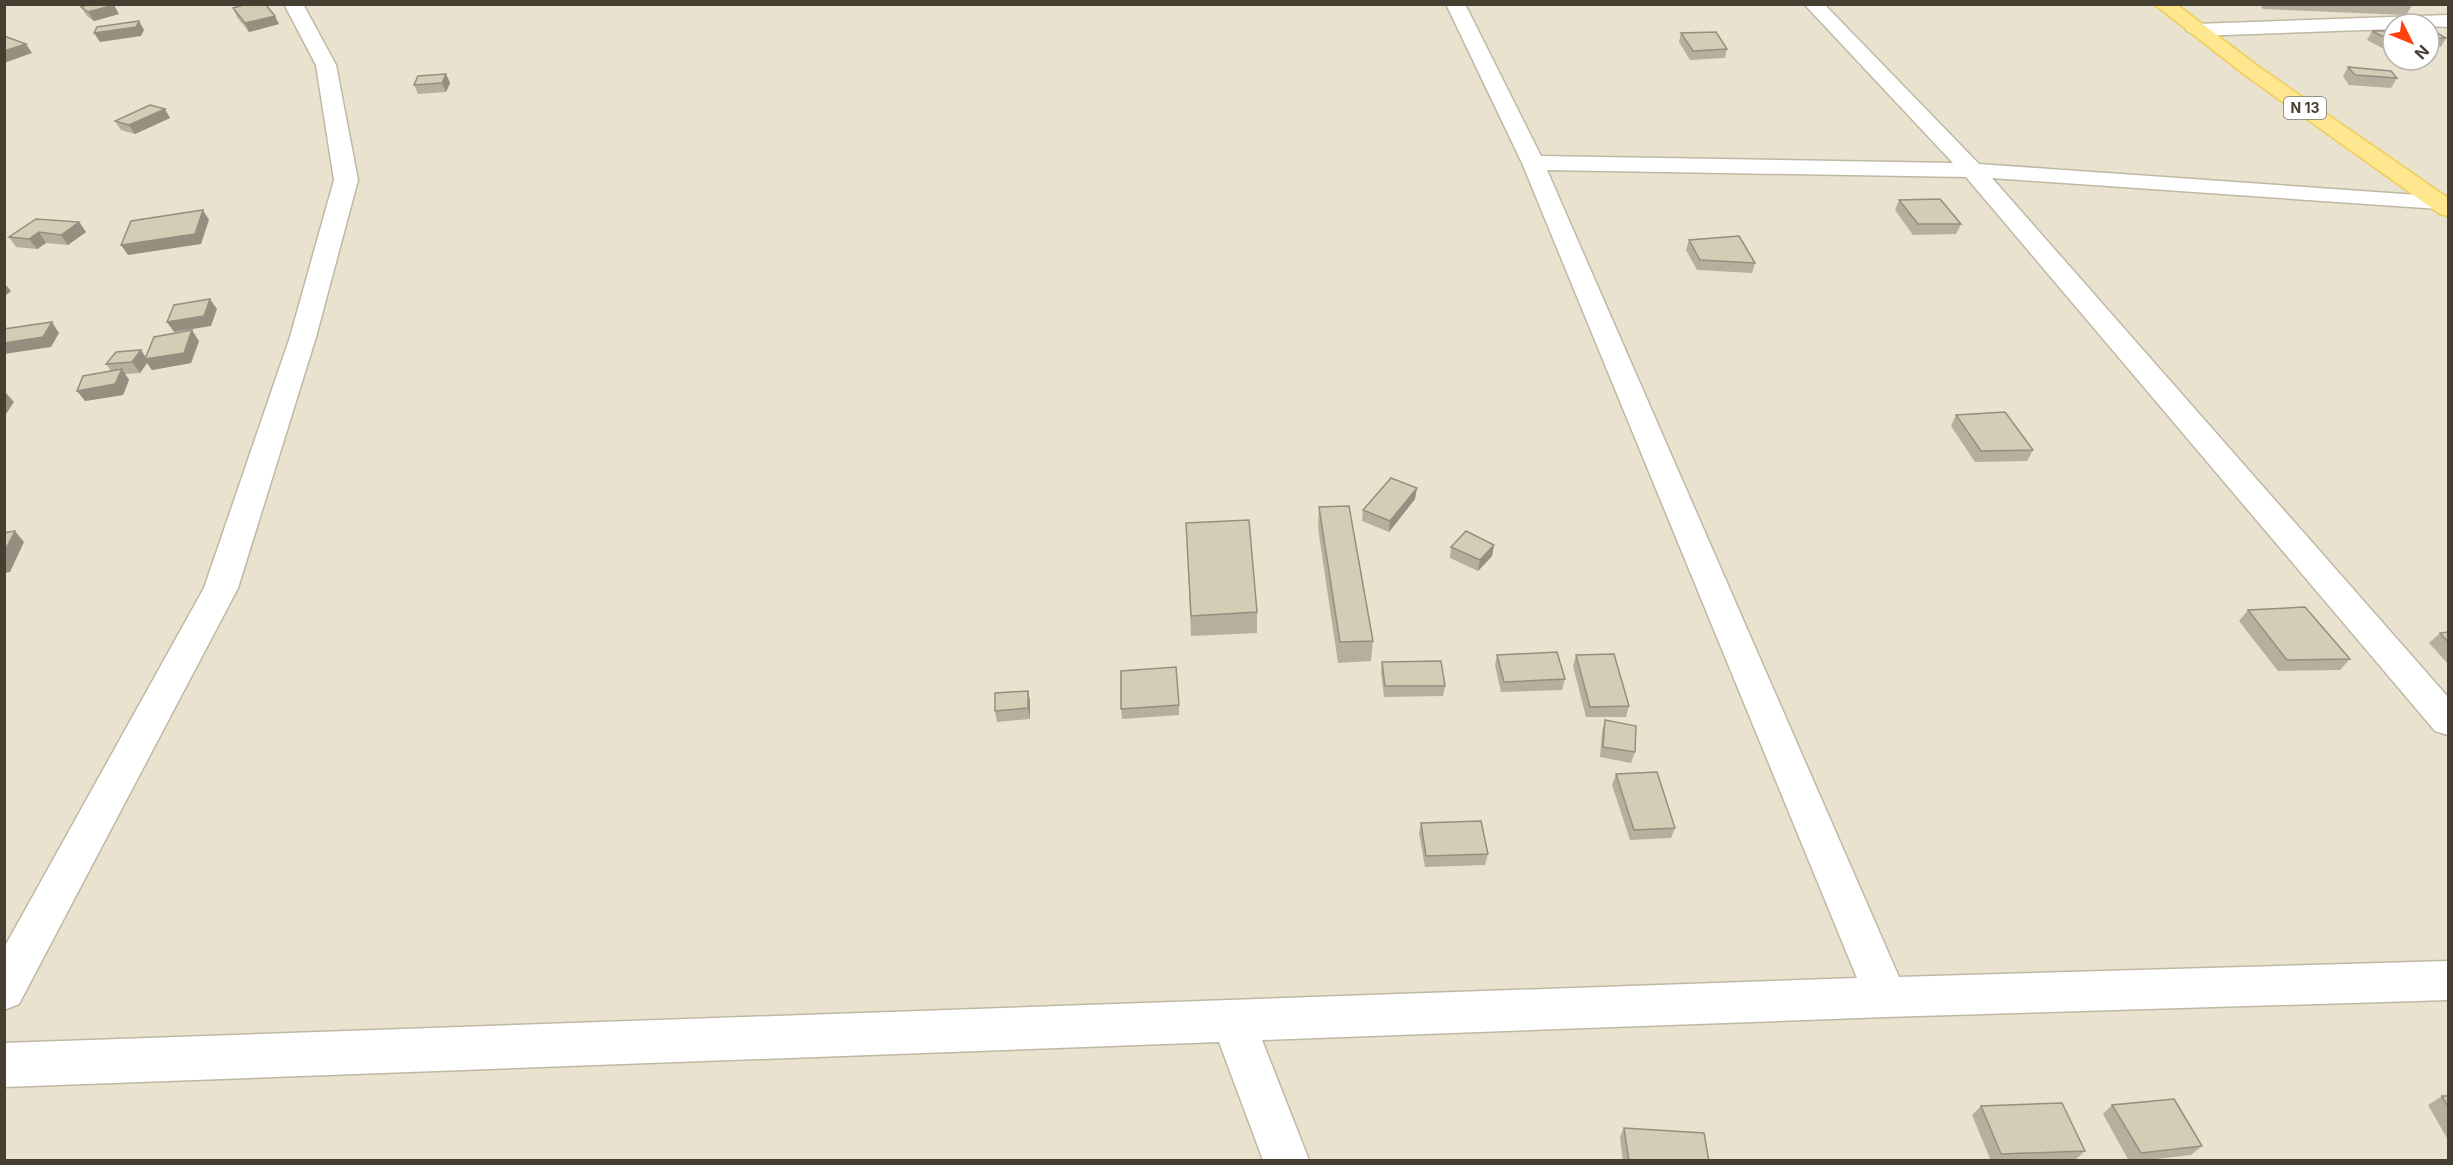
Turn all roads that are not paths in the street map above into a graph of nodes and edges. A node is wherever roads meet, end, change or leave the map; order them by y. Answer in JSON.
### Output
{"nodes":[{"id":1,"x":293,"y":4,"type":"edge"},
{"id":2,"x":1455,"y":4,"type":"edge"},
{"id":3,"x":1813,"y":4,"type":"edge"},
{"id":4,"x":2163,"y":4,"type":"edge"},
{"id":5,"x":2448,"y":21,"type":"edge"},
{"id":6,"x":2196,"y":30,"type":"junction"},
{"id":7,"x":1533,"y":163,"type":"junction"},
{"id":8,"x":1972,"y":170,"type":"junction"},
{"id":9,"x":2444,"y":206,"type":"edge"},
{"id":10,"x":2448,"y":721,"type":"edge"},
{"id":11,"x":2448,"y":981,"type":"edge"},
{"id":12,"x":4,"y":990,"type":"edge"},
{"id":13,"x":1887,"y":998,"type":"junction"},
{"id":14,"x":1233,"y":1021,"type":"junction"},
{"id":15,"x":4,"y":1065,"type":"edge"},
{"id":16,"x":1286,"y":1161,"type":"edge"}],
"edges":[{"from":1,"to":12,"type":"street"},
{"from":2,"to":7,"type":"street"},
{"from":3,"to":8,"type":"street"},
{"from":4,"to":6,"type":"main road","number":"N 13"},
{"from":5,"to":6,"type":"street"},
{"from":6,"to":9,"type":"main road","number":"N 13"},
{"from":7,"to":8,"type":"street"},
{"from":7,"to":13,"type":"street"},
{"from":8,"to":9,"type":"street"},
{"from":8,"to":10,"type":"street"},
{"from":11,"to":13,"type":"street"},
{"from":13,"to":14,"type":"street"},
{"from":14,"to":15,"type":"street"},
{"from":14,"to":16,"type":"street"}]}
